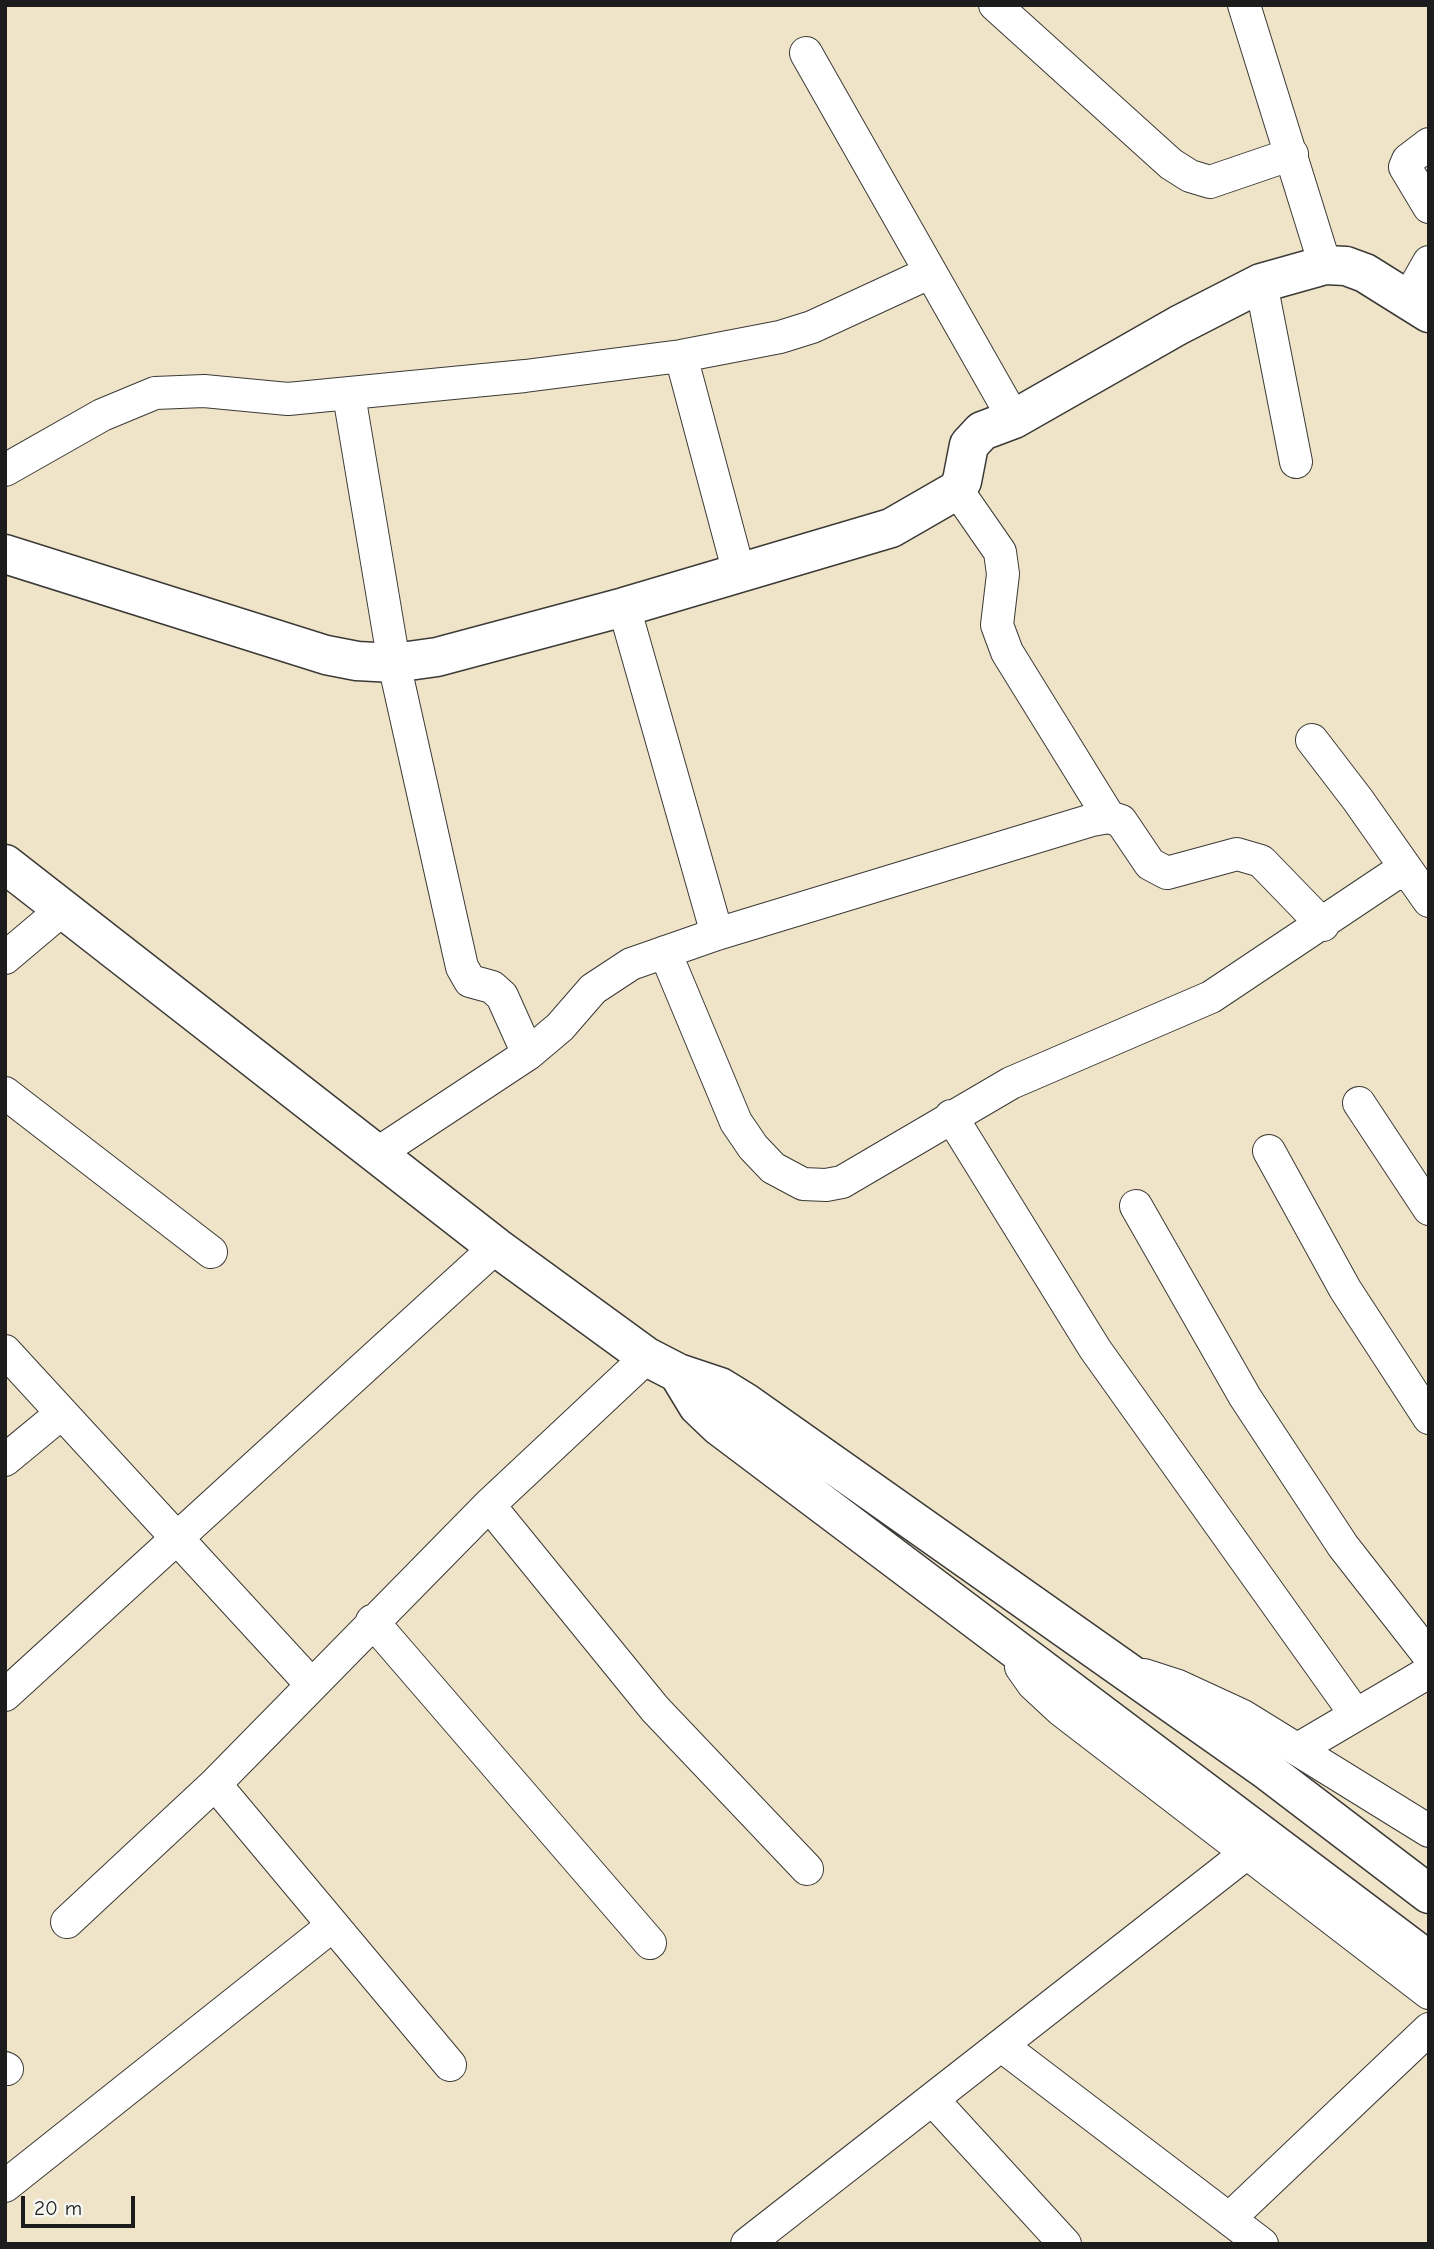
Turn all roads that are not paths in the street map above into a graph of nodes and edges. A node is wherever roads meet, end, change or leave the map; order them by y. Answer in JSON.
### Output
{"nodes":[{"id":1,"x":995,"y":5,"type":"edge"},
{"id":2,"x":1244,"y":5,"type":"edge"},
{"id":3,"x":806,"y":53,"type":"dead end"},
{"id":4,"x":1429,"y":144,"type":"edge"},
{"id":5,"x":1292,"y":154,"type":"junction"},
{"id":6,"x":1429,"y":207,"type":"edge"},
{"id":7,"x":1429,"y":262,"type":"edge"},
{"id":8,"x":1325,"y":265,"type":"junction"},
{"id":9,"x":929,"y":273,"type":"junction"},
{"id":10,"x":1261,"y":283,"type":"junction"},
{"id":11,"x":1418,"y":306,"type":"edge"},
{"id":12,"x":681,"y":356,"type":"junction"},
{"id":13,"x":349,"y":395,"type":"junction"},
{"id":14,"x":1014,"y":419,"type":"junction"},
{"id":15,"x":1296,"y":462,"type":"dead end"},
{"id":16,"x":5,"y":470,"type":"edge"},
{"id":17,"x":957,"y":490,"type":"junction"},
{"id":18,"x":5,"y":554,"type":"edge"},
{"id":19,"x":739,"y":573,"type":"junction"},
{"id":20,"x":624,"y":607,"type":"junction"},
{"id":21,"x":394,"y":663,"type":"junction"},
{"id":22,"x":1312,"y":740,"type":"dead end"},
{"id":23,"x":1109,"y":817,"type":"junction"},
{"id":24,"x":5,"y":864,"type":"edge"},
{"id":25,"x":1408,"y":874,"type":"junction"},
{"id":26,"x":1429,"y":901,"type":"edge"},
{"id":27,"x":63,"y":909,"type":"junction"},
{"id":28,"x":1323,"y":925,"type":"junction"},
{"id":29,"x":717,"y":934,"type":"junction"},
{"id":30,"x":665,"y":952,"type":"junction"},
{"id":31,"x":5,"y":958,"type":"edge"},
{"id":32,"x":527,"y":1054,"type":"junction"},
{"id":33,"x":5,"y":1093,"type":"edge"},
{"id":34,"x":1359,"y":1103,"type":"dead end"},
{"id":35,"x":951,"y":1116,"type":"junction"},
{"id":36,"x":1269,"y":1151,"type":"dead end"},
{"id":37,"x":378,"y":1153,"type":"junction"},
{"id":38,"x":1136,"y":1206,"type":"dead end"},
{"id":39,"x":1429,"y":1209,"type":"edge"},
{"id":40,"x":496,"y":1247,"type":"junction"},
{"id":41,"x":211,"y":1252,"type":"dead end"},
{"id":42,"x":5,"y":1351,"type":"edge"},
{"id":43,"x":662,"y":1365,"type":"junction"},
{"id":44,"x":62,"y":1413,"type":"junction"},
{"id":45,"x":1429,"y":1418,"type":"edge"},
{"id":46,"x":5,"y":1460,"type":"edge"},
{"id":47,"x":489,"y":1505,"type":"junction"},
{"id":48,"x":176,"y":1537,"type":"junction"},
{"id":49,"x":372,"y":1620,"type":"junction"},
{"id":50,"x":999,"y":1637,"type":"junction"},
{"id":51,"x":1429,"y":1656,"type":"edge"},
{"id":52,"x":1122,"y":1669,"type":"junction"},
{"id":53,"x":1429,"y":1672,"type":"edge"},
{"id":54,"x":311,"y":1684,"type":"junction"},
{"id":55,"x":5,"y":1695,"type":"edge"},
{"id":56,"x":1356,"y":1715,"type":"junction"},
{"id":57,"x":1298,"y":1748,"type":"junction"},
{"id":58,"x":215,"y":1784,"type":"junction"},
{"id":59,"x":1429,"y":1831,"type":"edge"},
{"id":60,"x":1248,"y":1852,"type":"junction"},
{"id":61,"x":807,"y":1869,"type":"dead end"},
{"id":62,"x":1429,"y":1894,"type":"edge"},
{"id":63,"x":67,"y":1922,"type":"dead end"},
{"id":64,"x":332,"y":1926,"type":"junction"},
{"id":65,"x":650,"y":1943,"type":"dead end"},
{"id":66,"x":1429,"y":1961,"type":"edge"},
{"id":67,"x":1429,"y":1993,"type":"edge"},
{"id":68,"x":1429,"y":2029,"type":"edge"},
{"id":69,"x":1002,"y":2046,"type":"junction"},
{"id":70,"x":450,"y":2065,"type":"dead end"},
{"id":71,"x":933,"y":2100,"type":"junction"},
{"id":72,"x":5,"y":2186,"type":"edge"},
{"id":73,"x":1229,"y":2219,"type":"junction"},
{"id":74,"x":753,"y":2242,"type":"edge"},
{"id":75,"x":1065,"y":2244,"type":"edge"},
{"id":76,"x":1262,"y":2244,"type":"edge"}],
"edges":[{"from":1,"to":5,"type":"street"},
{"from":2,"to":5,"type":"street"},
{"from":3,"to":9,"type":"street"},
{"from":4,"to":6,"type":"street"},
{"from":5,"to":8,"type":"street"},
{"from":7,"to":11,"type":"street"},
{"from":8,"to":10,"type":"street"},
{"from":8,"to":11,"type":"street"},
{"from":9,"to":12,"type":"street"},
{"from":9,"to":14,"type":"street"},
{"from":10,"to":14,"type":"street"},
{"from":10,"to":15,"type":"street"},
{"from":12,"to":13,"type":"street"},
{"from":12,"to":19,"type":"street"},
{"from":13,"to":16,"type":"street"},
{"from":13,"to":21,"type":"street"},
{"from":14,"to":17,"type":"street"},
{"from":17,"to":19,"type":"street"},
{"from":17,"to":23,"type":"street"},
{"from":18,"to":21,"type":"street"},
{"from":19,"to":20,"type":"street"},
{"from":20,"to":21,"type":"street"},
{"from":20,"to":29,"type":"street"},
{"from":21,"to":32,"type":"street"},
{"from":22,"to":25,"type":"street"},
{"from":23,"to":28,"type":"street"},
{"from":23,"to":29,"type":"street"},
{"from":24,"to":27,"type":"street"},
{"from":25,"to":26,"type":"street"},
{"from":25,"to":28,"type":"street"},
{"from":27,"to":31,"type":"street"},
{"from":27,"to":37,"type":"street"},
{"from":28,"to":35,"type":"street"},
{"from":29,"to":30,"type":"street"},
{"from":30,"to":32,"type":"street"},
{"from":30,"to":35,"type":"street"},
{"from":32,"to":37,"type":"street"},
{"from":33,"to":41,"type":"street"},
{"from":34,"to":39,"type":"street"},
{"from":35,"to":56,"type":"street"},
{"from":36,"to":45,"type":"street"},
{"from":37,"to":40,"type":"street"},
{"from":38,"to":51,"type":"street"},
{"from":40,"to":43,"type":"street"},
{"from":40,"to":48,"type":"street"},
{"from":42,"to":44,"type":"street"},
{"from":43,"to":47,"type":"street"},
{"from":43,"to":50,"type":"street"},
{"from":43,"to":52,"type":"street"},
{"from":44,"to":46,"type":"street"},
{"from":44,"to":48,"type":"street"},
{"from":47,"to":49,"type":"street"},
{"from":47,"to":61,"type":"street"},
{"from":48,"to":54,"type":"street"},
{"from":48,"to":55,"type":"street"},
{"from":49,"to":54,"type":"street"},
{"from":49,"to":65,"type":"street"},
{"from":50,"to":60,"type":"street"},
{"from":50,"to":66,"type":"street"},
{"from":52,"to":57,"type":"street"},
{"from":52,"to":62,"type":"street"},
{"from":53,"to":56,"type":"street"},
{"from":54,"to":58,"type":"street"},
{"from":56,"to":57,"type":"street"},
{"from":57,"to":59,"type":"street"},
{"from":58,"to":63,"type":"street"},
{"from":58,"to":64,"type":"street"},
{"from":60,"to":67,"type":"street"},
{"from":60,"to":69,"type":"street"},
{"from":64,"to":70,"type":"street"},
{"from":64,"to":72,"type":"street"},
{"from":68,"to":73,"type":"street"},
{"from":69,"to":71,"type":"street"},
{"from":69,"to":73,"type":"street"},
{"from":71,"to":74,"type":"street"},
{"from":71,"to":75,"type":"street"},
{"from":73,"to":76,"type":"street"}]}
